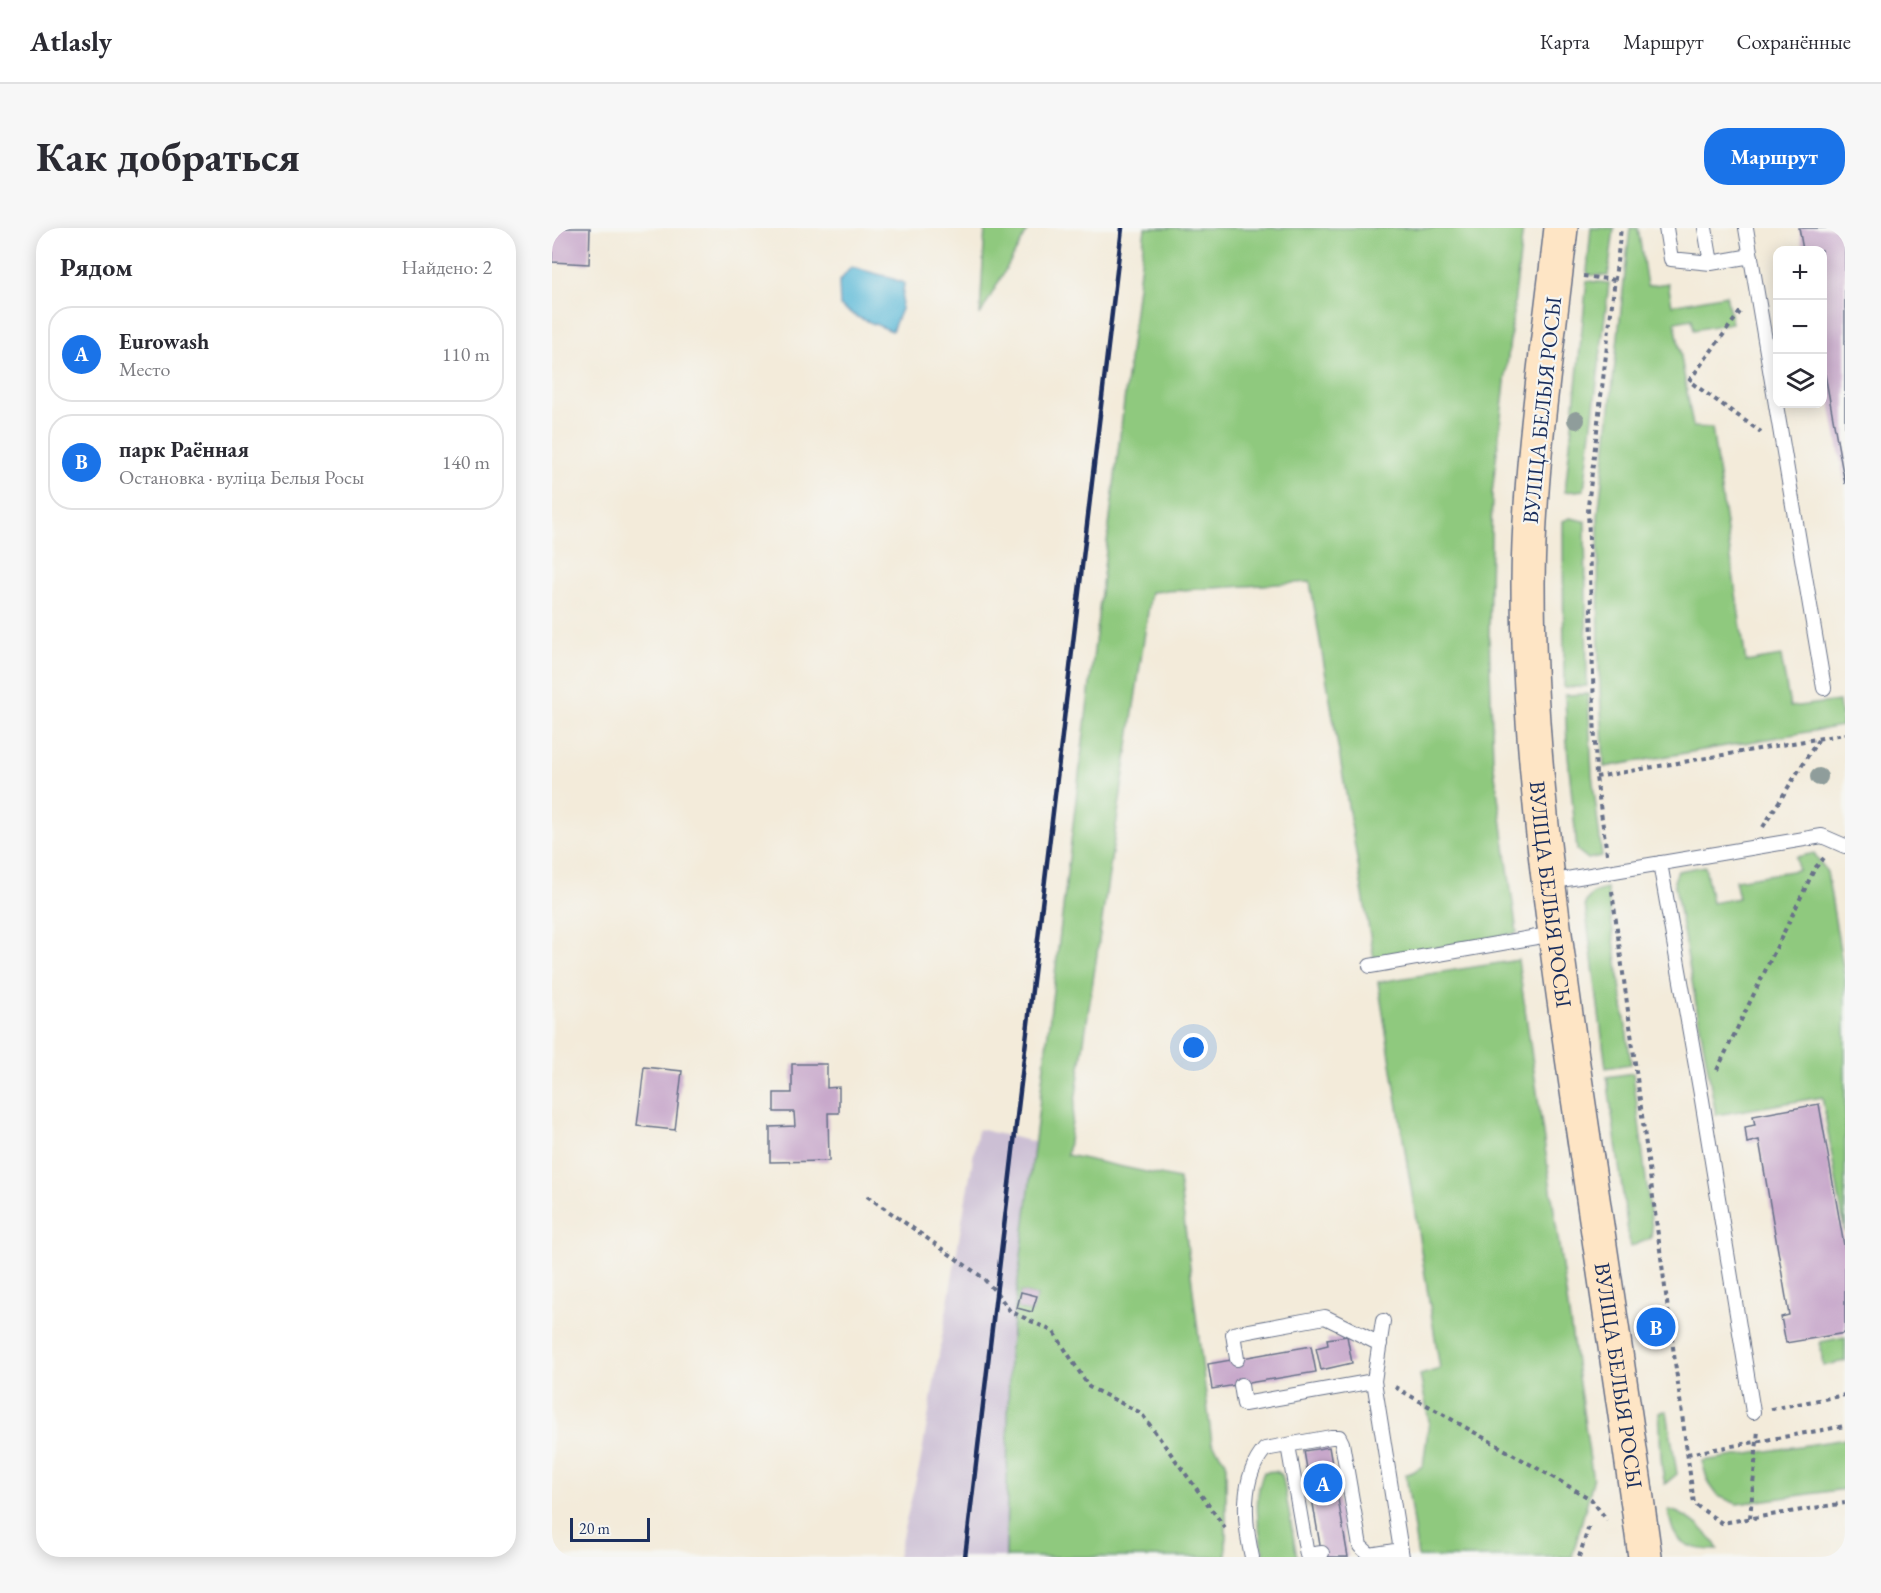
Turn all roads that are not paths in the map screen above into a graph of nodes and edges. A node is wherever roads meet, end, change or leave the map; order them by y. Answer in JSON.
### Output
{"nodes":[{"id":1,"x":1561,"y":228,"type":"edge"},
{"id":2,"x":1666,"y":228,"type":"edge"},
{"id":3,"x":1706,"y":228,"type":"edge"},
{"id":4,"x":1746,"y":228,"type":"edge"},
{"id":5,"x":1750,"y":256,"type":"junction"},
{"id":6,"x":1711,"y":263,"type":"junction"},
{"id":7,"x":1824,"y":688,"type":"dead end"},
{"id":8,"x":1841,"y":844,"type":"edge"},
{"id":9,"x":1660,"y":863,"type":"junction"},
{"id":10,"x":1549,"y":882,"type":"junction"},
{"id":11,"x":1554,"y":934,"type":"junction"},
{"id":12,"x":1370,"y":966,"type":"dead end"},
{"id":13,"x":1383,"y":1321,"type":"dead end"},
{"id":14,"x":1380,"y":1344,"type":"junction"},
{"id":15,"x":1237,"y":1359,"type":"dead end"},
{"id":16,"x":1374,"y":1382,"type":"junction"},
{"id":17,"x":1241,"y":1384,"type":"dead end"},
{"id":18,"x":1756,"y":1412,"type":"road end"},
{"id":19,"x":1288,"y":1445,"type":"junction"},
{"id":20,"x":1251,"y":1552,"type":"edge"},
{"id":21,"x":1322,"y":1553,"type":"dead end"},
{"id":22,"x":1401,"y":1554,"type":"edge"},
{"id":23,"x":1645,"y":1557,"type":"edge"}],
"edges":[{"from":1,"to":10,"type":"main road","name":"ВУЛІЦА БЕЛЫЯ РОСЫ"},
{"from":2,"to":6,"type":"lane"},
{"from":3,"to":6,"type":"lane"},
{"from":4,"to":5,"type":"lane"},
{"from":5,"to":6,"type":"lane"},
{"from":5,"to":7,"type":"lane"},
{"from":8,"to":9,"type":"lane"},
{"from":9,"to":10,"type":"lane"},
{"from":9,"to":18,"type":"lane"},
{"from":10,"to":11,"type":"main road","name":"ВУЛІЦА БЕЛЫЯ РОСЫ"},
{"from":11,"to":12,"type":"lane"},
{"from":11,"to":23,"type":"main road","name":"ВУЛІЦА БЕЛЫЯ РОСЫ"},
{"from":13,"to":14,"type":"lane"},
{"from":14,"to":15,"type":"lane"},
{"from":14,"to":16,"type":"lane"},
{"from":16,"to":17,"type":"lane"},
{"from":16,"to":22,"type":"lane"},
{"from":19,"to":20,"type":"lane"},
{"from":19,"to":21,"type":"lane"},
{"from":19,"to":22,"type":"lane"}]}
